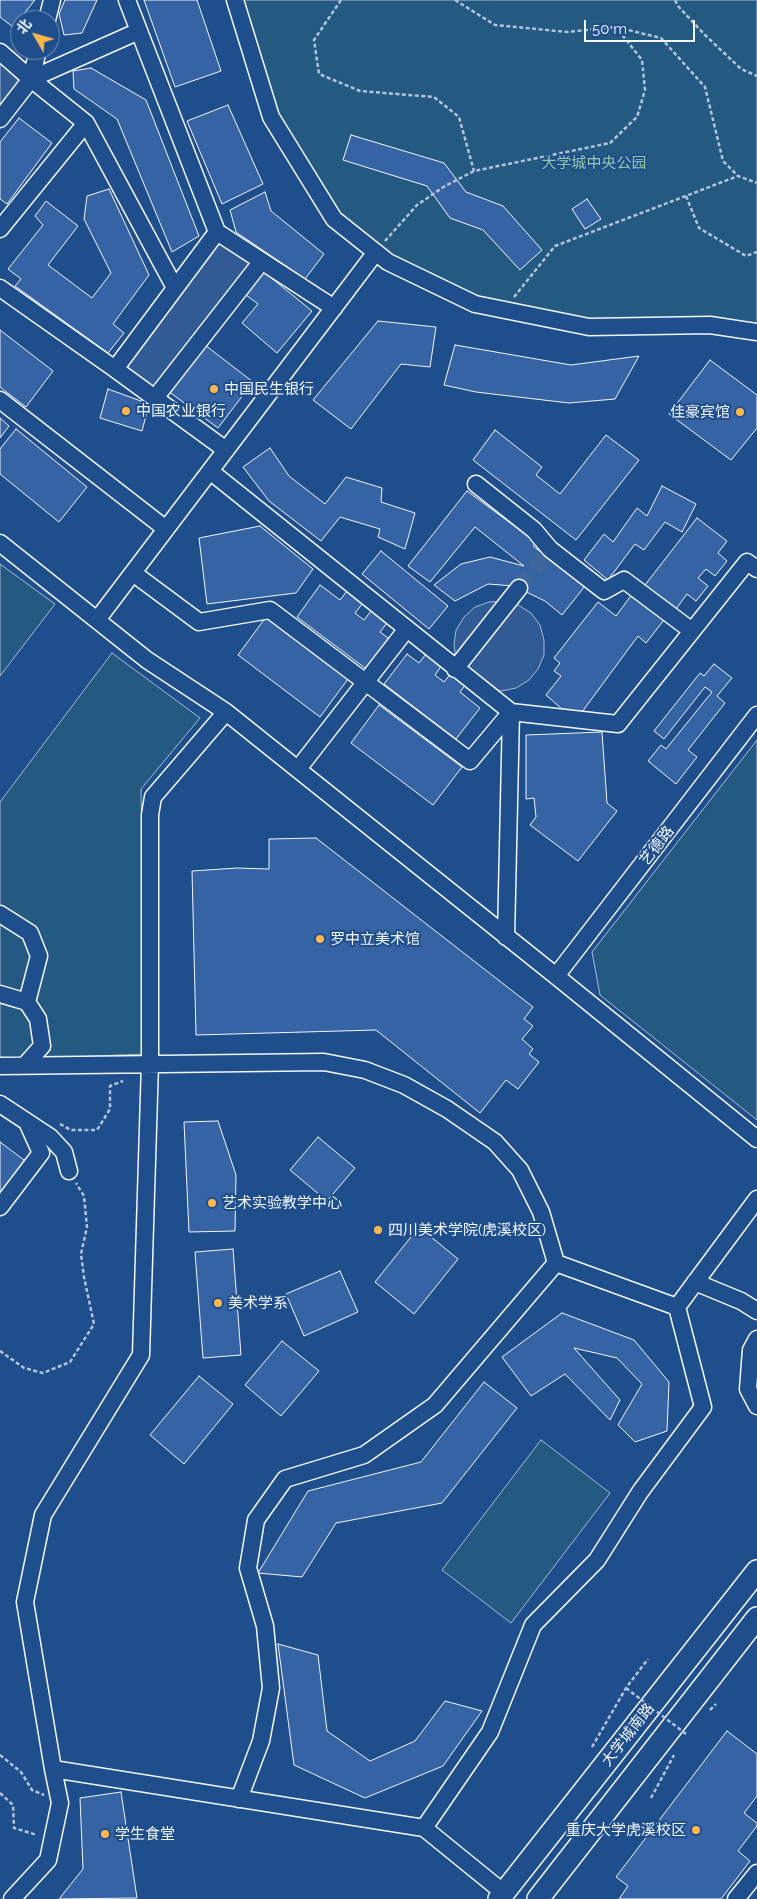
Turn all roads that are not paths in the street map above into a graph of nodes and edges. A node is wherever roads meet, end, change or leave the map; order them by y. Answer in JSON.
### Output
{"nodes":[{"id":1,"x":127,"y":0,"type":"edge"},
{"id":2,"x":235,"y":0,"type":"edge"},
{"id":3,"x":139,"y":31,"type":"junction"},
{"id":4,"x":0,"y":52,"type":"edge"},
{"id":5,"x":35,"y":60,"type":"edge"},
{"id":6,"x":30,"y":79,"type":"junction"},
{"id":7,"x":0,"y":119,"type":"edge"},
{"id":8,"x":86,"y":122,"type":"junction"},
{"id":9,"x":0,"y":229,"type":"edge"},
{"id":10,"x":217,"y":232,"type":"junction"},
{"id":11,"x":376,"y":252,"type":"junction"},
{"id":12,"x":262,"y":261,"type":"junction"},
{"id":13,"x":0,"y":288,"type":"edge"},
{"id":14,"x":174,"y":288,"type":"junction"},
{"id":15,"x":334,"y":308,"type":"junction"},
{"id":16,"x":757,"y":332,"type":"edge"},
{"id":17,"x":114,"y":369,"type":"junction"},
{"id":18,"x":155,"y":398,"type":"junction"},
{"id":19,"x":0,"y":400,"type":"edge"},
{"id":20,"x":226,"y":450,"type":"junction"},
{"id":21,"x":210,"y":471,"type":"junction"},
{"id":22,"x":476,"y":484,"type":"dead end"},
{"id":23,"x":166,"y":529,"type":"junction"},
{"id":24,"x":0,"y":543,"type":"edge"},
{"id":25,"x":757,"y":569,"type":"edge"},
{"id":26,"x":133,"y":573,"type":"junction"},
{"id":27,"x":519,"y":588,"type":"tunnel mouth"},
{"id":28,"x":97,"y":620,"type":"junction"},
{"id":29,"x":406,"y":630,"type":"junction"},
{"id":30,"x":692,"y":631,"type":"junction"},
{"id":31,"x":455,"y":668,"type":"junction"},
{"id":32,"x":367,"y":682,"type":"junction"},
{"id":33,"x":226,"y":712,"type":"junction"},
{"id":34,"x":511,"y":712,"type":"junction"},
{"id":35,"x":757,"y":715,"type":"edge"},
{"id":36,"x":298,"y":770,"type":"junction"},
{"id":37,"x":0,"y":914,"type":"edge"},
{"id":38,"x":506,"y":937,"type":"junction"},
{"id":39,"x":556,"y":976,"type":"junction"},
{"id":40,"x":0,"y":994,"type":"edge"},
{"id":41,"x":27,"y":1002,"type":"junction"},
{"id":42,"x":146,"y":1063,"type":"junction"},
{"id":43,"x":25,"y":1065,"type":"junction"},
{"id":44,"x":0,"y":1066,"type":"edge"},
{"id":45,"x":0,"y":1104,"type":"edge"},
{"id":46,"x":27,"y":1122,"type":"junction"},
{"id":47,"x":757,"y":1140,"type":"edge"},
{"id":48,"x":69,"y":1171,"type":"road end"},
{"id":49,"x":757,"y":1199,"type":"edge"},
{"id":50,"x":0,"y":1206,"type":"edge"},
{"id":51,"x":556,"y":1262,"type":"junction"},
{"id":52,"x":695,"y":1282,"type":"junction"},
{"id":53,"x":677,"y":1307,"type":"junction"},
{"id":54,"x":757,"y":1311,"type":"edge"},
{"id":55,"x":757,"y":1339,"type":"edge"},
{"id":56,"x":757,"y":1406,"type":"edge"},
{"id":57,"x":757,"y":1571,"type":"edge"},
{"id":58,"x":757,"y":1618,"type":"edge"},
{"id":59,"x":53,"y":1770,"type":"junction"},
{"id":60,"x":239,"y":1799,"type":"junction"},
{"id":61,"x":424,"y":1828,"type":"junction"},
{"id":62,"x":757,"y":1873,"type":"edge"},
{"id":63,"x":502,"y":1896,"type":"edge"},
{"id":64,"x":12,"y":1899,"type":"edge"},
{"id":65,"x":538,"y":1899,"type":"edge"},
{"id":66,"x":736,"y":1899,"type":"edge"}],
"edges":[{"from":1,"to":3,"type":"street"},
{"from":2,"to":11,"type":"street"},
{"from":3,"to":6,"type":"street"},
{"from":3,"to":10,"type":"street"},
{"from":4,"to":6,"type":"street"},
{"from":5,"to":6,"type":"street"},
{"from":6,"to":7,"type":"street"},
{"from":6,"to":8,"type":"street"},
{"from":8,"to":9,"type":"street"},
{"from":8,"to":14,"type":"street"},
{"from":10,"to":12,"type":"street"},
{"from":10,"to":14,"type":"street"},
{"from":11,"to":15,"type":"street"},
{"from":11,"to":16,"type":"street"},
{"from":12,"to":15,"type":"street"},
{"from":12,"to":18,"type":"street"},
{"from":13,"to":17,"type":"street"},
{"from":14,"to":17,"type":"street"},
{"from":15,"to":20,"type":"street"},
{"from":17,"to":18,"type":"street"},
{"from":18,"to":20,"type":"street"},
{"from":19,"to":23,"type":"street"},
{"from":20,"to":21,"type":"street"},
{"from":21,"to":23,"type":"street"},
{"from":21,"to":29,"type":"street"},
{"from":22,"to":30,"type":"street"},
{"from":23,"to":26,"type":"street"},
{"from":24,"to":28,"type":"street"},
{"from":25,"to":30,"type":"street"},
{"from":26,"to":28,"type":"street"},
{"from":26,"to":32,"type":"street"},
{"from":27,"to":31,"type":"street"},
{"from":28,"to":33,"type":"street"},
{"from":29,"to":31,"type":"street"},
{"from":29,"to":32,"type":"street"},
{"from":30,"to":34,"type":"street"},
{"from":31,"to":34,"type":"street"},
{"from":32,"to":34,"type":"street"},
{"from":32,"to":36,"type":"street"},
{"from":33,"to":36,"type":"street"},
{"from":33,"to":42,"type":"street"},
{"from":34,"to":38,"type":"street"},
{"from":35,"to":39,"type":"street","name":"艺德路"},
{"from":36,"to":38,"type":"street"},
{"from":37,"to":41,"type":"street"},
{"from":38,"to":39,"type":"street"},
{"from":39,"to":47,"type":"street"},
{"from":40,"to":41,"type":"street"},
{"from":41,"to":43,"type":"street"},
{"from":42,"to":43,"type":"street"},
{"from":42,"to":51,"type":"street"},
{"from":42,"to":59,"type":"street"},
{"from":43,"to":44,"type":"street"},
{"from":45,"to":46,"type":"street"},
{"from":46,"to":48,"type":"street"},
{"from":46,"to":50,"type":"street"},
{"from":49,"to":52,"type":"street"},
{"from":51,"to":53,"type":"street"},
{"from":51,"to":60,"type":"street"},
{"from":52,"to":53,"type":"street"},
{"from":52,"to":54,"type":"street"},
{"from":53,"to":61,"type":"street"},
{"from":55,"to":56,"type":"street"},
{"from":57,"to":63,"type":"main road","name":"大学城南路"},
{"from":58,"to":65,"type":"main road","name":"大学城南路"},
{"from":59,"to":60,"type":"street"},
{"from":59,"to":64,"type":"street"},
{"from":60,"to":61,"type":"street"},
{"from":61,"to":63,"type":"street"},
{"from":62,"to":66,"type":"street"}]}
